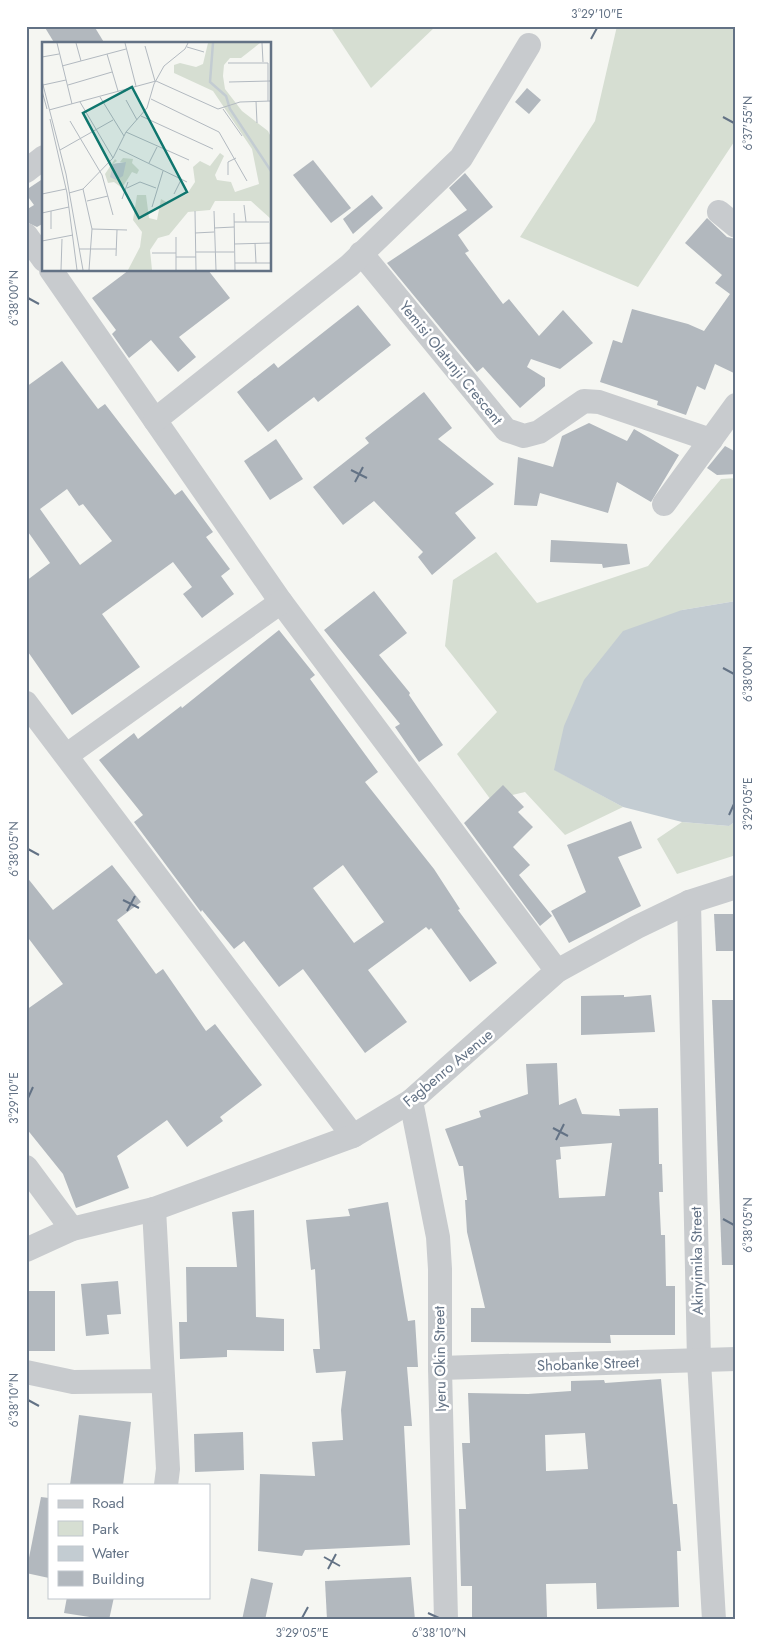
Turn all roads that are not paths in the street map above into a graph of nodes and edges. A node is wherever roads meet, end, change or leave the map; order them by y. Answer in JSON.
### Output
{"nodes":[{"id":1,"x":529,"y":45,"type":"dead end"},
{"id":2,"x":42,"y":158,"type":"edge"},
{"id":3,"x":26,"y":170,"type":"edge"},
{"id":4,"x":26,"y":235,"type":"edge"},
{"id":5,"x":361,"y":253,"type":"junction"},
{"id":6,"x":42,"y":257,"type":"edge"},
{"id":7,"x":52,"y":271,"type":"edge"},
{"id":8,"x":736,"y":405,"type":"edge"},
{"id":9,"x":155,"y":420,"type":"junction"},
{"id":10,"x":711,"y":440,"type":"junction"},
{"id":11,"x":664,"y":504,"type":"dead end"},
{"id":12,"x":281,"y":602,"type":"junction"},
{"id":13,"x":26,"y":702,"type":"edge"},
{"id":14,"x":67,"y":755,"type":"junction"},
{"id":15,"x":736,"y":887,"type":"edge"},
{"id":16,"x":688,"y":902,"type":"junction"},
{"id":17,"x":557,"y":971,"type":"junction"},
{"id":18,"x":411,"y":1101,"type":"junction"},
{"id":19,"x":354,"y":1136,"type":"junction"},
{"id":20,"x":26,"y":1167,"type":"edge"},
{"id":21,"x":154,"y":1208,"type":"junction"},
{"id":22,"x":72,"y":1229,"type":"junction"},
{"id":23,"x":26,"y":1250,"type":"edge"},
{"id":24,"x":736,"y":1359,"type":"edge"},
{"id":25,"x":699,"y":1362,"type":"junction"},
{"id":26,"x":440,"y":1368,"type":"junction"},
{"id":27,"x":26,"y":1372,"type":"edge"},
{"id":28,"x":163,"y":1381,"type":"junction"},
{"id":29,"x":166,"y":1484,"type":"edge"},
{"id":30,"x":446,"y":1620,"type":"edge"},
{"id":31,"x":714,"y":1620,"type":"edge"}],
"edges":[{"from":1,"to":5,"type":"street"},
{"from":2,"to":3,"type":"street"},
{"from":4,"to":6,"type":"street"},
{"from":5,"to":9,"type":"street"},
{"from":5,"to":10,"type":"street","name":"Yemisi Olatunji Crescent"},
{"from":7,"to":9,"type":"street"},
{"from":8,"to":10,"type":"street"},
{"from":9,"to":12,"type":"street"},
{"from":10,"to":11,"type":"street"},
{"from":12,"to":14,"type":"street"},
{"from":12,"to":17,"type":"street"},
{"from":13,"to":14,"type":"street"},
{"from":14,"to":19,"type":"street"},
{"from":15,"to":16,"type":"street","name":"Fagbenro Avenue"},
{"from":16,"to":17,"type":"street","name":"Fagbenro Avenue"},
{"from":16,"to":25,"type":"street","name":"Akinyimika Street"},
{"from":17,"to":18,"type":"street","name":"Fagbenro Avenue"},
{"from":18,"to":19,"type":"street","name":"Fagbenro Avenue"},
{"from":18,"to":26,"type":"street","name":"Iyeru Okin Street"},
{"from":19,"to":21,"type":"street","name":"Fagbenro Avenue"},
{"from":20,"to":22,"type":"street"},
{"from":21,"to":22,"type":"street","name":"Fagbenro Avenue"},
{"from":21,"to":28,"type":"street"},
{"from":22,"to":23,"type":"street","name":"Fagbenro Avenue"},
{"from":24,"to":25,"type":"street","name":"Shobanke Street"},
{"from":25,"to":26,"type":"street","name":"Shobanke Street"},
{"from":25,"to":31,"type":"street","name":"Akinyimika Street"},
{"from":26,"to":30,"type":"street","name":"Iyeru Okin Street"},
{"from":27,"to":28,"type":"street"},
{"from":28,"to":29,"type":"street"}]}
